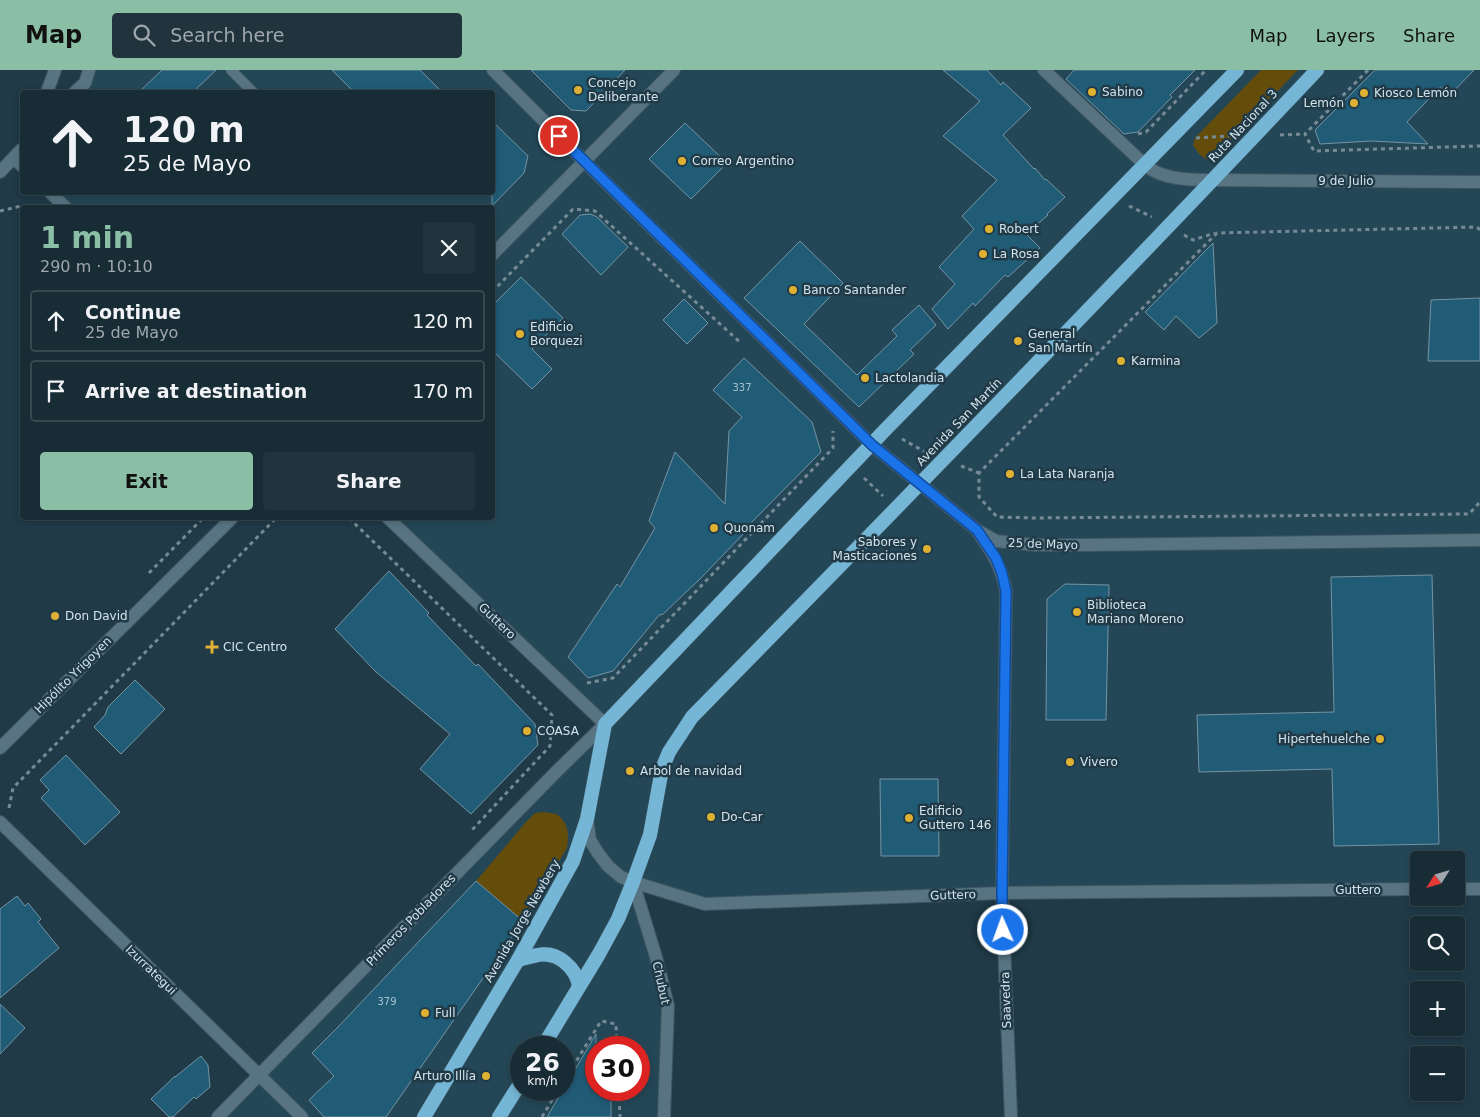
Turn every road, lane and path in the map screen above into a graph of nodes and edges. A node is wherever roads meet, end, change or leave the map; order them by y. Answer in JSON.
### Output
{"nodes":[{"id":1,"x":55,"y":70,"type":"edge"},
{"id":2,"x":89,"y":70,"type":"edge"},
{"id":3,"x":97,"y":70,"type":"edge"},
{"id":4,"x":231,"y":70,"type":"edge"},
{"id":5,"x":493,"y":70,"type":"edge"},
{"id":6,"x":674,"y":70,"type":"edge"},
{"id":7,"x":1044,"y":70,"type":"edge"},
{"id":8,"x":1206,"y":70,"type":"edge"},
{"id":9,"x":1237,"y":70,"type":"edge"},
{"id":10,"x":1317,"y":70,"type":"edge"},
{"id":11,"x":1368,"y":70,"type":"edge"},
{"id":12,"x":84,"y":83,"type":"junction"},
{"id":13,"x":48,"y":90,"type":"edge"},
{"id":14,"x":77,"y":90,"type":"edge"},
{"id":15,"x":251,"y":90,"type":"edge"},
{"id":16,"x":1146,"y":132,"type":"junction"},
{"id":17,"x":1305,"y":134,"type":"junction"},
{"id":18,"x":1255,"y":135,"type":"junction"},
{"id":19,"x":1131,"y":136,"type":"dead end"},
{"id":20,"x":1173,"y":136,"type":"junction"},
{"id":21,"x":1480,"y":146,"type":"edge"},
{"id":22,"x":20,"y":157,"type":"edge"},
{"id":23,"x":585,"y":162,"type":"junction"},
{"id":24,"x":1144,"y":165,"type":"junction"},
{"id":25,"x":0,"y":172,"type":"edge"},
{"id":26,"x":1212,"y":180,"type":"junction"},
{"id":27,"x":1480,"y":182,"type":"edge"},
{"id":28,"x":53,"y":195,"type":"edge"},
{"id":29,"x":63,"y":205,"type":"edge"},
{"id":30,"x":20,"y":206,"type":"edge"},
{"id":31,"x":0,"y":210,"type":"edge"},
{"id":32,"x":1480,"y":230,"type":"edge"},
{"id":33,"x":495,"y":253,"type":"edge"},
{"id":34,"x":495,"y":289,"type":"edge"},
{"id":35,"x":746,"y":348,"type":"dead end"},
{"id":36,"x":833,"y":427,"type":"dead end"},
{"id":37,"x":872,"y":445,"type":"junction"},
{"id":38,"x":920,"y":484,"type":"junction"},
{"id":39,"x":1480,"y":502,"type":"edge"},
{"id":40,"x":230,"y":520,"type":"edge"},
{"id":41,"x":274,"y":520,"type":"edge"},
{"id":42,"x":351,"y":520,"type":"edge"},
{"id":43,"x":390,"y":520,"type":"edge"},
{"id":44,"x":977,"y":530,"type":"junction"},
{"id":45,"x":1480,"y":540,"type":"edge"},
{"id":46,"x":578,"y":685,"type":"dead end"},
{"id":47,"x":605,"y":724,"type":"junction"},
{"id":48,"x":0,"y":748,"type":"edge"},
{"id":49,"x":4,"y":818,"type":"edge"},
{"id":50,"x":587,"y":819,"type":"junction"},
{"id":51,"x":469,"y":833,"type":"dead end"},
{"id":52,"x":633,"y":882,"type":"junction"},
{"id":53,"x":1410,"y":889,"type":"edge"},
{"id":54,"x":1465,"y":889,"type":"edge"},
{"id":55,"x":1480,"y":889,"type":"edge"},
{"id":56,"x":1002,"y":893,"type":"junction"},
{"id":57,"x":518,"y":960,"type":"junction"},
{"id":58,"x":579,"y":986,"type":"junction"},
{"id":59,"x":549,"y":1036,"type":"edge"},
{"id":60,"x":592,"y":1036,"type":"edge"},
{"id":61,"x":616,"y":1036,"type":"edge"},
{"id":62,"x":585,"y":1047,"type":"edge"},
{"id":63,"x":575,"y":1063,"type":"edge"},
{"id":64,"x":259,"y":1076,"type":"junction"},
{"id":65,"x":510,"y":1100,"type":"edge"},
{"id":66,"x":551,"y":1101,"type":"edge"},
{"id":67,"x":619,"y":1101,"type":"edge"},
{"id":68,"x":218,"y":1117,"type":"edge"},
{"id":69,"x":302,"y":1117,"type":"edge"},
{"id":70,"x":424,"y":1117,"type":"edge"},
{"id":71,"x":499,"y":1117,"type":"edge"},
{"id":72,"x":542,"y":1117,"type":"edge"},
{"id":73,"x":620,"y":1117,"type":"edge"},
{"id":74,"x":664,"y":1117,"type":"edge"},
{"id":75,"x":1011,"y":1117,"type":"edge"}],
"edges":[{"from":1,"to":13,"type":"street"},
{"from":2,"to":12,"type":"street"},
{"from":3,"to":12,"type":"street"},
{"from":4,"to":15,"type":"lane"},
{"from":5,"to":23,"type":"street","name":"25 de Mayo"},
{"from":6,"to":23,"type":"street"},
{"from":7,"to":24,"type":"street"},
{"from":8,"to":16,"type":"path"},
{"from":9,"to":20,"type":"highway"},
{"from":10,"to":18,"type":"highway","name":"Ruta Nacional 3"},
{"from":11,"to":17,"type":"path"},
{"from":12,"to":14,"type":"street"},
{"from":16,"to":19,"type":"path"},
{"from":16,"to":20,"type":"path"},
{"from":17,"to":18,"type":"path"},
{"from":17,"to":21,"type":"path"},
{"from":18,"to":20,"type":"path"},
{"from":18,"to":26,"type":"highway","name":"Ruta Nacional 3"},
{"from":20,"to":24,"type":"highway"},
{"from":22,"to":25,"type":"street"},
{"from":23,"to":33,"type":"street"},
{"from":23,"to":37,"type":"street","name":"25 de Mayo"},
{"from":24,"to":26,"type":"street","name":"9 de Julio"},
{"from":24,"to":37,"type":"highway"},
{"from":26,"to":27,"type":"street","name":"9 de Julio"},
{"from":26,"to":38,"type":"highway","name":"Avenida San Martín"},
{"from":28,"to":29,"type":"street"},
{"from":30,"to":31,"type":"path"},
{"from":32,"to":39,"type":"path"},
{"from":34,"to":35,"type":"path"},
{"from":36,"to":46,"type":"path"},
{"from":37,"to":38,"type":"street","name":"25 de Mayo"},
{"from":37,"to":47,"type":"highway"},
{"from":38,"to":44,"type":"street","name":"25 de Mayo"},
{"from":38,"to":52,"type":"highway","name":"Avenida San Martín"},
{"from":40,"to":48,"type":"street","name":"Hipólito Yrigoyen"},
{"from":41,"to":49,"type":"path"},
{"from":42,"to":51,"type":"path"},
{"from":43,"to":47,"type":"street","name":"Guttero"},
{"from":44,"to":45,"type":"street","name":"25 de Mayo"},
{"from":44,"to":56,"type":"street","name":"Saavedra"},
{"from":47,"to":50,"type":"highway","name":"Avenida Jorge Newbery"},
{"from":47,"to":64,"type":"street","name":"Primeros Pobladores"},
{"from":49,"to":64,"type":"street","name":"Izurrategui"},
{"from":50,"to":52,"type":"street","name":"Guttero"},
{"from":50,"to":57,"type":"highway","name":"Avenida Jorge Newbery"},
{"from":52,"to":56,"type":"street","name":"Guttero"},
{"from":52,"to":58,"type":"highway"},
{"from":52,"to":74,"type":"street","name":"Chubut"},
{"from":53,"to":56,"type":"street","name":"Guttero"},
{"from":54,"to":55,"type":"street"},
{"from":56,"to":75,"type":"street","name":"Saavedra"},
{"from":57,"to":58,"type":"highway"},
{"from":57,"to":70,"type":"highway","name":"Avenida Jorge Newbery"},
{"from":58,"to":59,"type":"highway"},
{"from":60,"to":61,"type":"path"},
{"from":62,"to":63,"type":"path"},
{"from":64,"to":68,"type":"street","name":"Primeros Pobladores"},
{"from":64,"to":69,"type":"street","name":"Izurrategui"},
{"from":65,"to":71,"type":"highway"},
{"from":66,"to":72,"type":"path"},
{"from":67,"to":73,"type":"path"}]}
